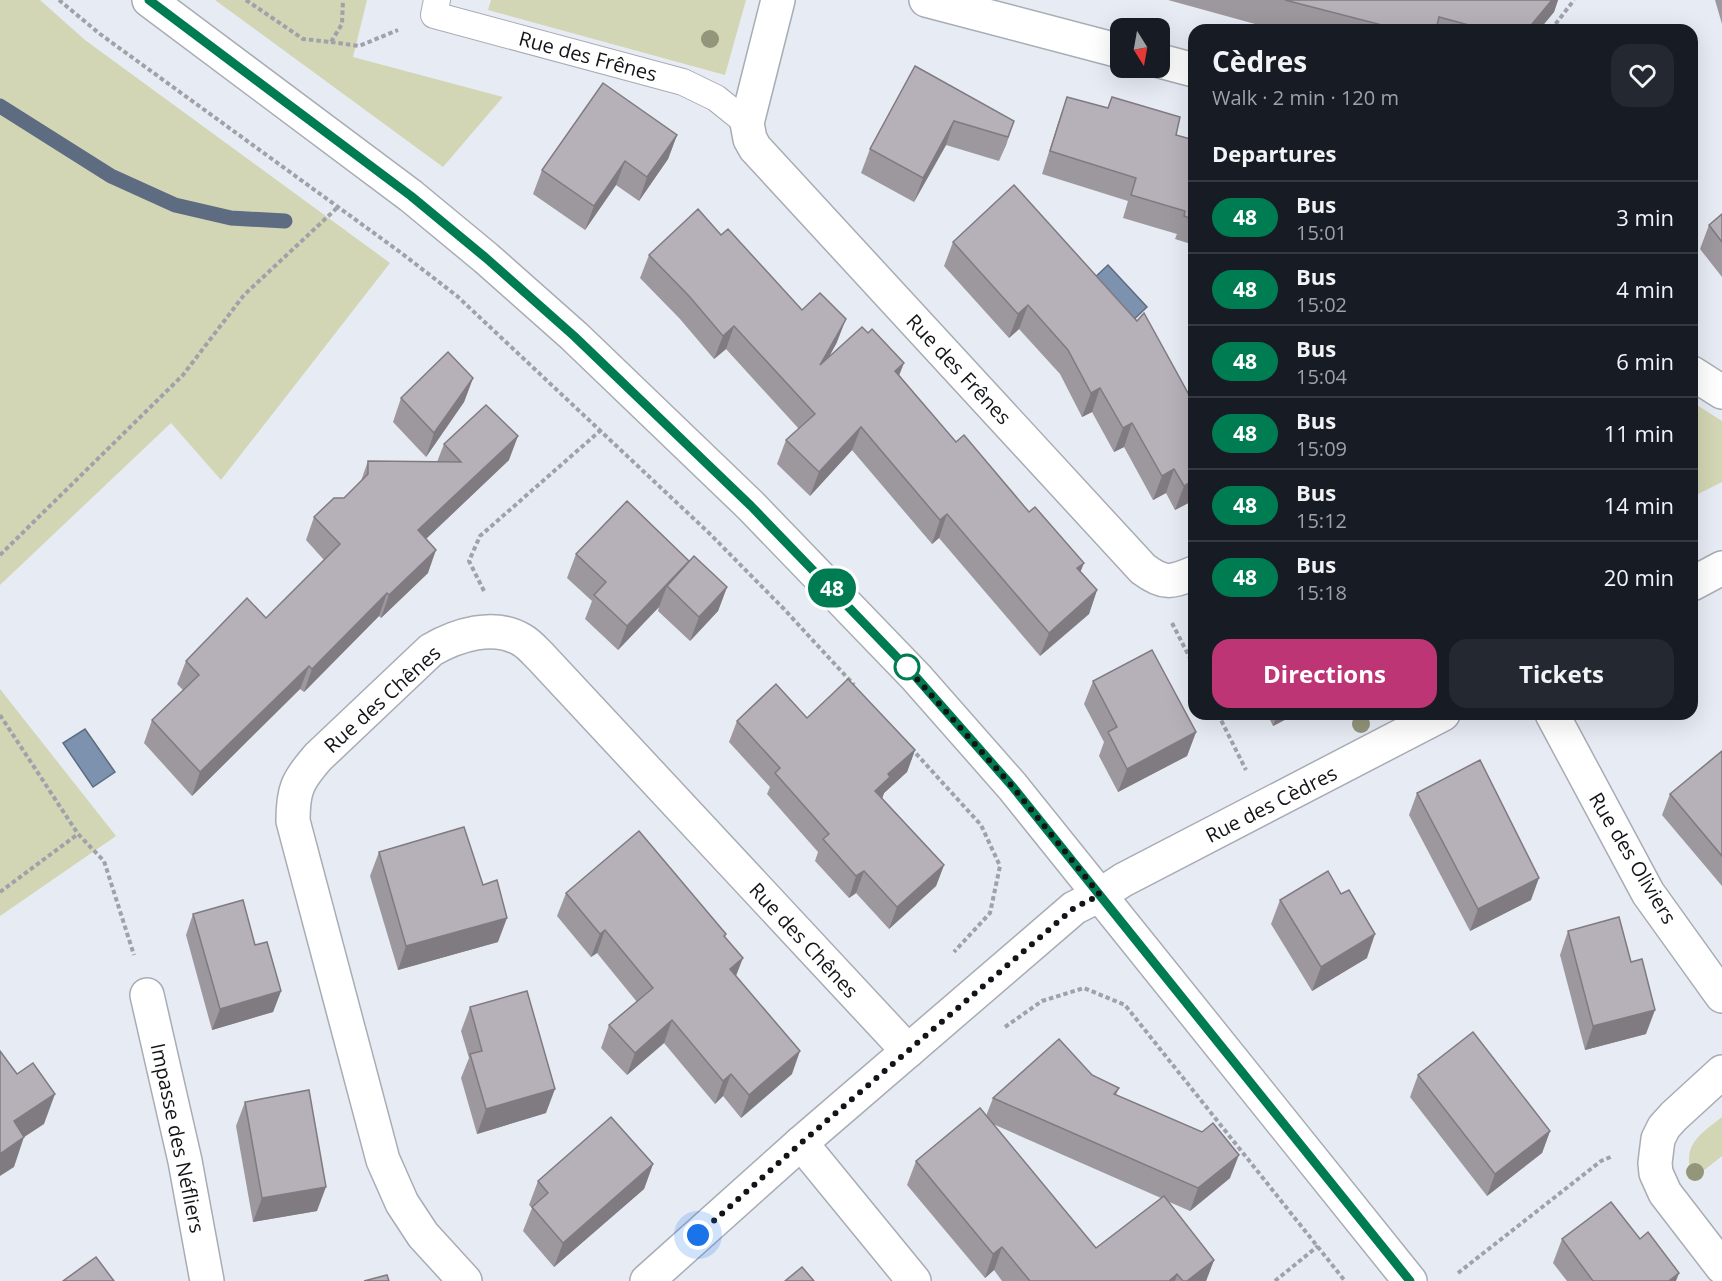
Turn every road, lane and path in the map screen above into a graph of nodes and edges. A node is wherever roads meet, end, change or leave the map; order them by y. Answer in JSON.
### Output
{"nodes":[{"id":1,"x":59,"y":0,"type":"edge"},
{"id":2,"x":149,"y":0,"type":"edge"},
{"id":3,"x":246,"y":0,"type":"edge"},
{"id":4,"x":343,"y":0,"type":"edge"},
{"id":5,"x":778,"y":0,"type":"edge"},
{"id":6,"x":926,"y":0,"type":"edge"},
{"id":7,"x":1574,"y":0,"type":"edge"},
{"id":8,"x":436,"y":7,"type":"edge"},
{"id":9,"x":1556,"y":24,"type":"edge"},
{"id":10,"x":331,"y":42,"type":"junction"},
{"id":11,"x":1110,"y":48,"type":"edge"},
{"id":12,"x":1170,"y":64,"type":"edge"},
{"id":13,"x":1188,"y":68,"type":"edge"},
{"id":14,"x":747,"y":123,"type":"junction"},
{"id":15,"x":338,"y":207,"type":"junction"},
{"id":16,"x":1698,"y":377,"type":"edge"},
{"id":17,"x":1722,"y":392,"type":"edge"},
{"id":18,"x":601,"y":430,"type":"junction"},
{"id":19,"x":0,"y":555,"type":"edge"},
{"id":20,"x":1722,"y":568,"type":"edge"},
{"id":21,"x":1188,"y":575,"type":"edge"},
{"id":22,"x":1698,"y":581,"type":"edge"},
{"id":23,"x":504,"y":632,"type":"junction"},
{"id":24,"x":855,"y":686,"type":"edge"},
{"id":25,"x":0,"y":715,"type":"edge"},
{"id":26,"x":1221,"y":720,"type":"edge"},
{"id":27,"x":1432,"y":720,"type":"edge"},
{"id":28,"x":1555,"y":720,"type":"edge"},
{"id":29,"x":910,"y":747,"type":"edge"},
{"id":30,"x":1265,"y":807,"type":"junction"},
{"id":31,"x":78,"y":834,"type":"junction"},
{"id":32,"x":0,"y":891,"type":"edge"},
{"id":33,"x":1100,"y":895,"type":"junction"},
{"id":34,"x":147,"y":995,"type":"joint"},
{"id":35,"x":1722,"y":996,"type":"edge"},
{"id":36,"x":963,"y":1005,"type":"junction"},
{"id":37,"x":908,"y":1051,"type":"junction"},
{"id":38,"x":1722,"y":1072,"type":"edge"},
{"id":39,"x":1658,"y":1138,"type":"junction"},
{"id":40,"x":801,"y":1143,"type":"junction"},
{"id":41,"x":1318,"y":1246,"type":"junction"},
{"id":42,"x":1722,"y":1267,"type":"edge"},
{"id":43,"x":1458,"y":1272,"type":"dead end"},
{"id":44,"x":207,"y":1281,"type":"edge"},
{"id":45,"x":465,"y":1281,"type":"edge"},
{"id":46,"x":647,"y":1281,"type":"edge"},
{"id":47,"x":914,"y":1281,"type":"edge"},
{"id":48,"x":1275,"y":1281,"type":"edge"},
{"id":49,"x":1345,"y":1281,"type":"edge"},
{"id":50,"x":1410,"y":1281,"type":"edge"}],
"edges":[{"from":1,"to":15,"type":"path"},
{"from":2,"to":33,"type":"street"},
{"from":3,"to":10,"type":"path"},
{"from":4,"to":10,"type":"path"},
{"from":5,"to":14,"type":"street"},
{"from":6,"to":11,"type":"street"},
{"from":7,"to":9,"type":"path"},
{"from":8,"to":10,"type":"path"},
{"from":8,"to":14,"type":"lane","name":"Rue des Frênes"},
{"from":12,"to":13,"type":"street"},
{"from":14,"to":21,"type":"street","name":"Rue des Frênes"},
{"from":15,"to":18,"type":"path"},
{"from":15,"to":19,"type":"path"},
{"from":16,"to":17,"type":"street"},
{"from":18,"to":23,"type":"path"},
{"from":18,"to":24,"type":"path"},
{"from":20,"to":22,"type":"street"},
{"from":23,"to":37,"type":"street","name":"Rue des Chênes"},
{"from":23,"to":45,"type":"street","name":"Rue des Chênes"},
{"from":25,"to":31,"type":"path"},
{"from":26,"to":30,"type":"path"},
{"from":27,"to":30,"type":"street","name":"Rue des Cèdres"},
{"from":28,"to":35,"type":"street","name":"Rue des Oliviers"},
{"from":29,"to":36,"type":"path"},
{"from":30,"to":33,"type":"street","name":"Rue des Cèdres"},
{"from":31,"to":32,"type":"path"},
{"from":31,"to":34,"type":"path"},
{"from":33,"to":36,"type":"street","name":"Rue des Cèdres"},
{"from":33,"to":50,"type":"street"},
{"from":34,"to":44,"type":"street","name":"Impasse des Néfliers"},
{"from":36,"to":37,"type":"street","name":"Rue des Cèdres"},
{"from":36,"to":41,"type":"path"},
{"from":37,"to":40,"type":"street","name":"Rue des Cèdres"},
{"from":38,"to":39,"type":"street"},
{"from":39,"to":42,"type":"street"},
{"from":39,"to":43,"type":"path"},
{"from":40,"to":46,"type":"street","name":"Rue des Cèdres"},
{"from":40,"to":47,"type":"street"},
{"from":41,"to":48,"type":"path"},
{"from":41,"to":49,"type":"path"}]}
